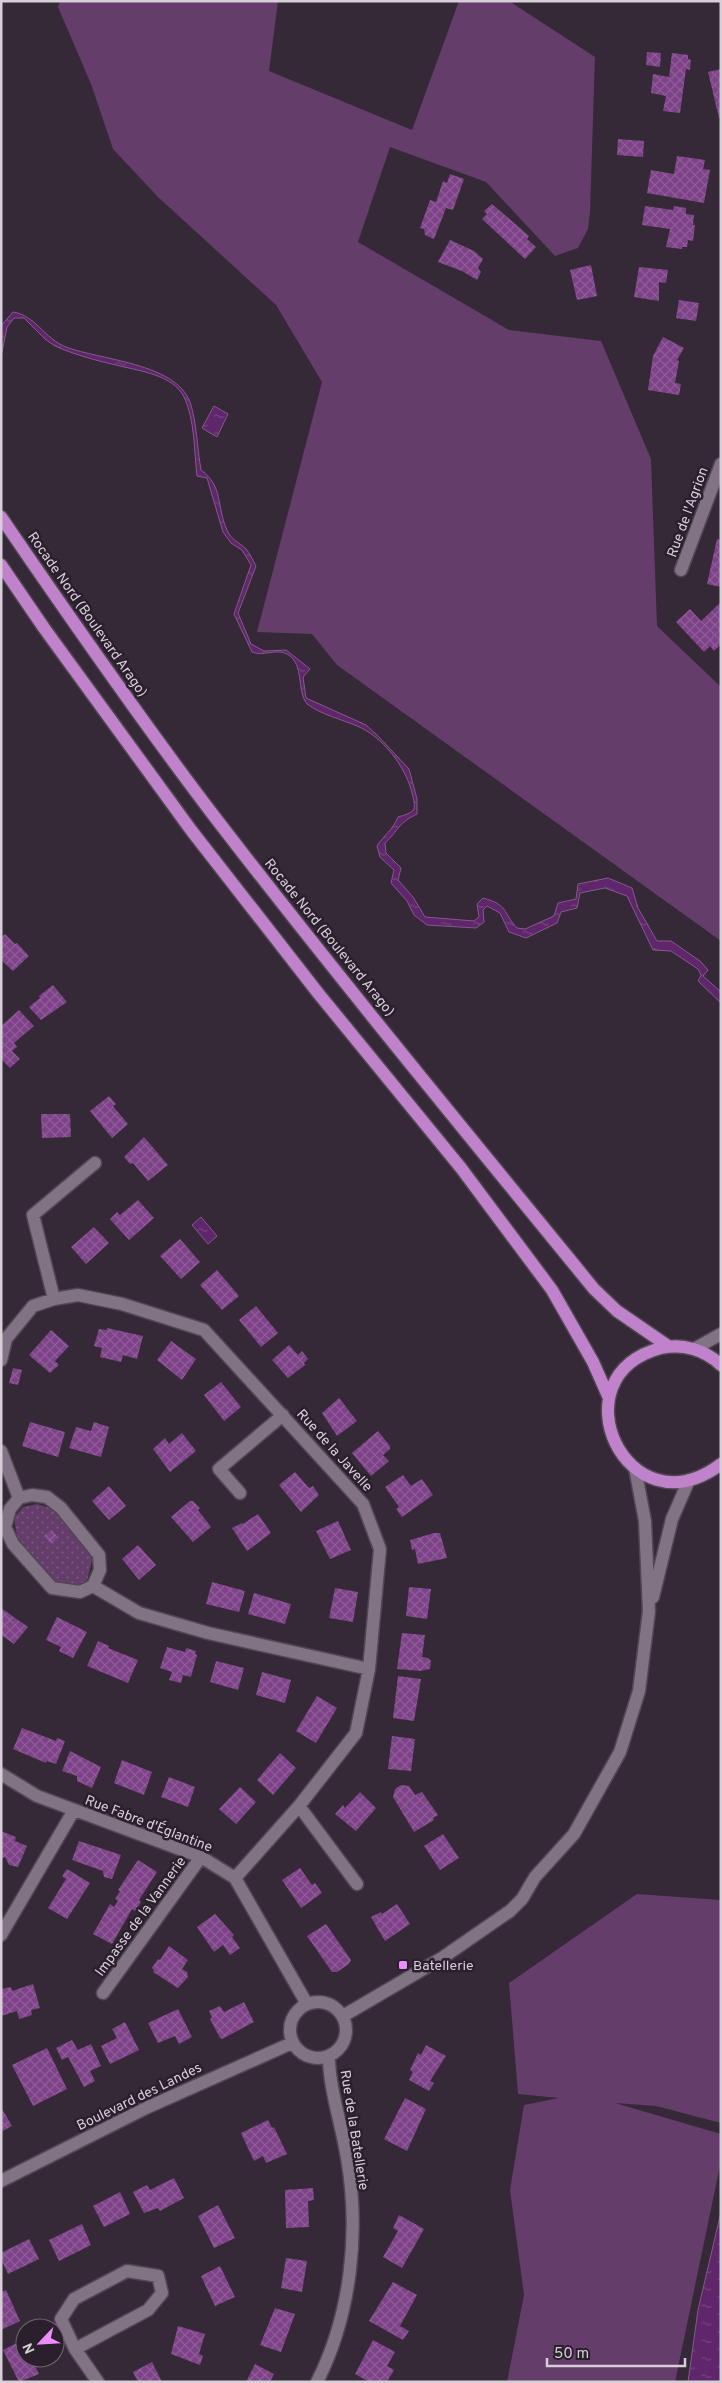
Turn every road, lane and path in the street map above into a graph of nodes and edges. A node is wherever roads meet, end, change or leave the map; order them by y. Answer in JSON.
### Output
{"nodes":[{"id":1,"x":721,"y":464,"type":"edge"},
{"id":2,"x":1,"y":517,"type":"edge"},
{"id":3,"x":1,"y":565,"type":"edge"},
{"id":4,"x":681,"y":570,"type":"dead end"},
{"id":5,"x":94,"y":1163,"type":"dead end"},
{"id":6,"x":54,"y":1298,"type":"junction"},
{"id":7,"x":721,"y":1334,"type":"edge"},
{"id":8,"x":668,"y":1346,"type":"junction"},
{"id":9,"x":694,"y":1349,"type":"junction"},
{"id":10,"x":1,"y":1360,"type":"edge"},
{"id":11,"x":721,"y":1365,"type":"edge"},
{"id":12,"x":609,"y":1398,"type":"junction"},
{"id":13,"x":283,"y":1415,"type":"junction"},
{"id":14,"x":1,"y":1451,"type":"edge"},
{"id":15,"x":721,"y":1464,"type":"edge"},
{"id":16,"x":635,"y":1468,"type":"junction"},
{"id":17,"x":715,"y":1475,"type":"edge"},
{"id":18,"x":689,"y":1480,"type":"junction"},
{"id":19,"x":240,"y":1493,"type":"dead end"},
{"id":20,"x":19,"y":1498,"type":"junction"},
{"id":21,"x":93,"y":1586,"type":"junction"},
{"id":22,"x":649,"y":1611,"type":"junction"},
{"id":23,"x":369,"y":1669,"type":"junction"},
{"id":24,"x":1,"y":1774,"type":"edge"},
{"id":25,"x":299,"y":1806,"type":"junction"},
{"id":26,"x":74,"y":1810,"type":"junction"},
{"id":27,"x":201,"y":1857,"type":"junction"},
{"id":28,"x":235,"y":1878,"type":"junction"},
{"id":29,"x":356,"y":1884,"type":"dead end"},
{"id":30,"x":1,"y":1936,"type":"edge"},
{"id":31,"x":103,"y":1993,"type":"dead end"},
{"id":32,"x":307,"y":2004,"type":"junction"},
{"id":33,"x":343,"y":2016,"type":"junction"},
{"id":34,"x":292,"y":2043,"type":"junction"},
{"id":35,"x":329,"y":2057,"type":"junction"},
{"id":36,"x":1,"y":2181,"type":"edge"},
{"id":37,"x":75,"y":2349,"type":"junction"},
{"id":38,"x":98,"y":2382,"type":"edge"},
{"id":39,"x":317,"y":2382,"type":"edge"}],
"edges":[{"from":1,"to":4,"type":"street","name":"Rue de l'Agrion"},
{"from":2,"to":8,"type":"main road","name":"Rocade Nord (Boulevard Arago)"},
{"from":3,"to":12,"type":"main road"},
{"from":5,"to":6,"type":"street"},
{"from":6,"to":10,"type":"street","name":"Rue de la Javelle"},
{"from":6,"to":13,"type":"street","name":"Rue de la Javelle"},
{"from":7,"to":9,"type":"street"},
{"from":8,"to":9,"type":"main road"},
{"from":8,"to":12,"type":"main road"},
{"from":9,"to":11,"type":"main road"},
{"from":12,"to":16,"type":"main road"},
{"from":13,"to":19,"type":"street"},
{"from":13,"to":23,"type":"street","name":"Rue de la Javelle"},
{"from":14,"to":20,"type":"street"},
{"from":15,"to":17,"type":"main road"},
{"from":16,"to":18,"type":"main road"},
{"from":16,"to":22,"type":"street"},
{"from":17,"to":18,"type":"main road"},
{"from":18,"to":22,"type":"street"},
{"from":20,"to":21,"type":"street"},
{"from":20,"to":21,"type":"street"},
{"from":21,"to":23,"type":"street"},
{"from":22,"to":33,"type":"street"},
{"from":23,"to":25,"type":"street","name":"Rue de la Javelle"},
{"from":24,"to":26,"type":"street","name":"Rue Fabre d'Églantine"},
{"from":25,"to":28,"type":"street","name":"Rue de la Javelle"},
{"from":25,"to":29,"type":"street"},
{"from":26,"to":27,"type":"street","name":"Rue Fabre d'Églantine"},
{"from":26,"to":30,"type":"street"},
{"from":27,"to":28,"type":"street","name":"Rue Fabre d'Églantine"},
{"from":27,"to":31,"type":"street","name":"Impasse de la Vannerie"},
{"from":28,"to":32,"type":"street","name":"Rue Fabre d'Églantine"},
{"from":32,"to":33,"type":"street"},
{"from":32,"to":34,"type":"street"},
{"from":33,"to":35,"type":"street"},
{"from":34,"to":35,"type":"street"},
{"from":34,"to":36,"type":"street","name":"Boulevard des Landes"},
{"from":35,"to":39,"type":"street","name":"Rue de la Batellerie"},
{"from":37,"to":37,"type":"street"},
{"from":37,"to":38,"type":"street"}]}
